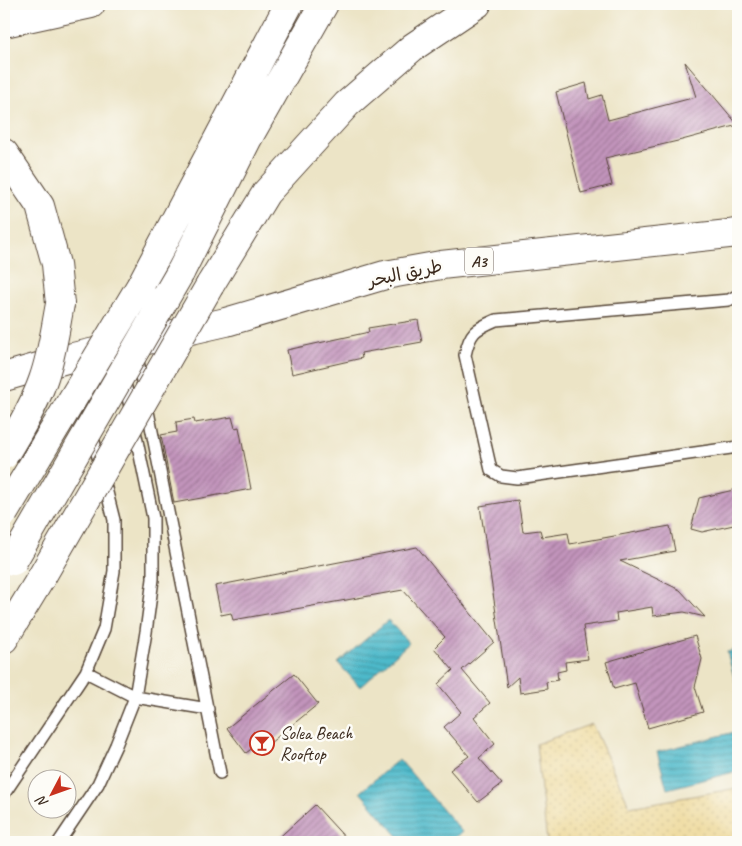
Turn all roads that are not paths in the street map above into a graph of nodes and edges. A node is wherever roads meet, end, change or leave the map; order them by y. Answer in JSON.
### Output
{"nodes":[{"id":1,"x":90,"y":4,"type":"edge"},
{"id":2,"x":289,"y":4,"type":"edge"},
{"id":3,"x":477,"y":4,"type":"edge"},
{"id":4,"x":320,"y":11,"type":"edge"},
{"id":5,"x":4,"y":23,"type":"edge"},
{"id":6,"x":4,"y":153,"type":"edge"},
{"id":7,"x":738,"y":233,"type":"edge"},
{"id":8,"x":738,"y":295,"type":"edge"},
{"id":9,"x":126,"y":345,"type":"junction"},
{"id":10,"x":73,"y":357,"type":"junction"},
{"id":11,"x":4,"y":377,"type":"edge"},
{"id":12,"x":738,"y":447,"type":"edge"},
{"id":13,"x":4,"y":455,"type":"edge"},
{"id":14,"x":4,"y":512,"type":"edge"},
{"id":15,"x":8,"y":568,"type":"edge"},
{"id":16,"x":4,"y":639,"type":"edge"},
{"id":17,"x":86,"y":672,"type":"junction"},
{"id":18,"x":135,"y":697,"type":"junction"},
{"id":19,"x":208,"y":709,"type":"junction"},
{"id":20,"x":220,"y":774,"type":"dead end"},
{"id":21,"x":4,"y":794,"type":"edge"},
{"id":22,"x":58,"y":842,"type":"edge"}],
"edges":[{"from":1,"to":5,"type":"highway"},
{"from":2,"to":14,"type":"highway","bridge":true},
{"from":3,"to":16,"type":"highway","bridge":true},
{"from":4,"to":15,"type":"highway","bridge":true},
{"from":6,"to":13,"type":"highway","bridge":true},
{"from":7,"to":9,"type":"highway","name":"طريق البحر","number":"A3"},
{"from":8,"to":12,"type":"lane"},
{"from":9,"to":10,"type":"highway","number":"A3"},
{"from":9,"to":18,"type":"lane"},
{"from":9,"to":19,"type":"lane"},
{"from":10,"to":11,"type":"highway","number":"A3"},
{"from":10,"to":17,"type":"lane"},
{"from":17,"to":18,"type":"lane"},
{"from":17,"to":21,"type":"lane"},
{"from":18,"to":19,"type":"lane"},
{"from":18,"to":22,"type":"lane"},
{"from":19,"to":20,"type":"lane"}]}
